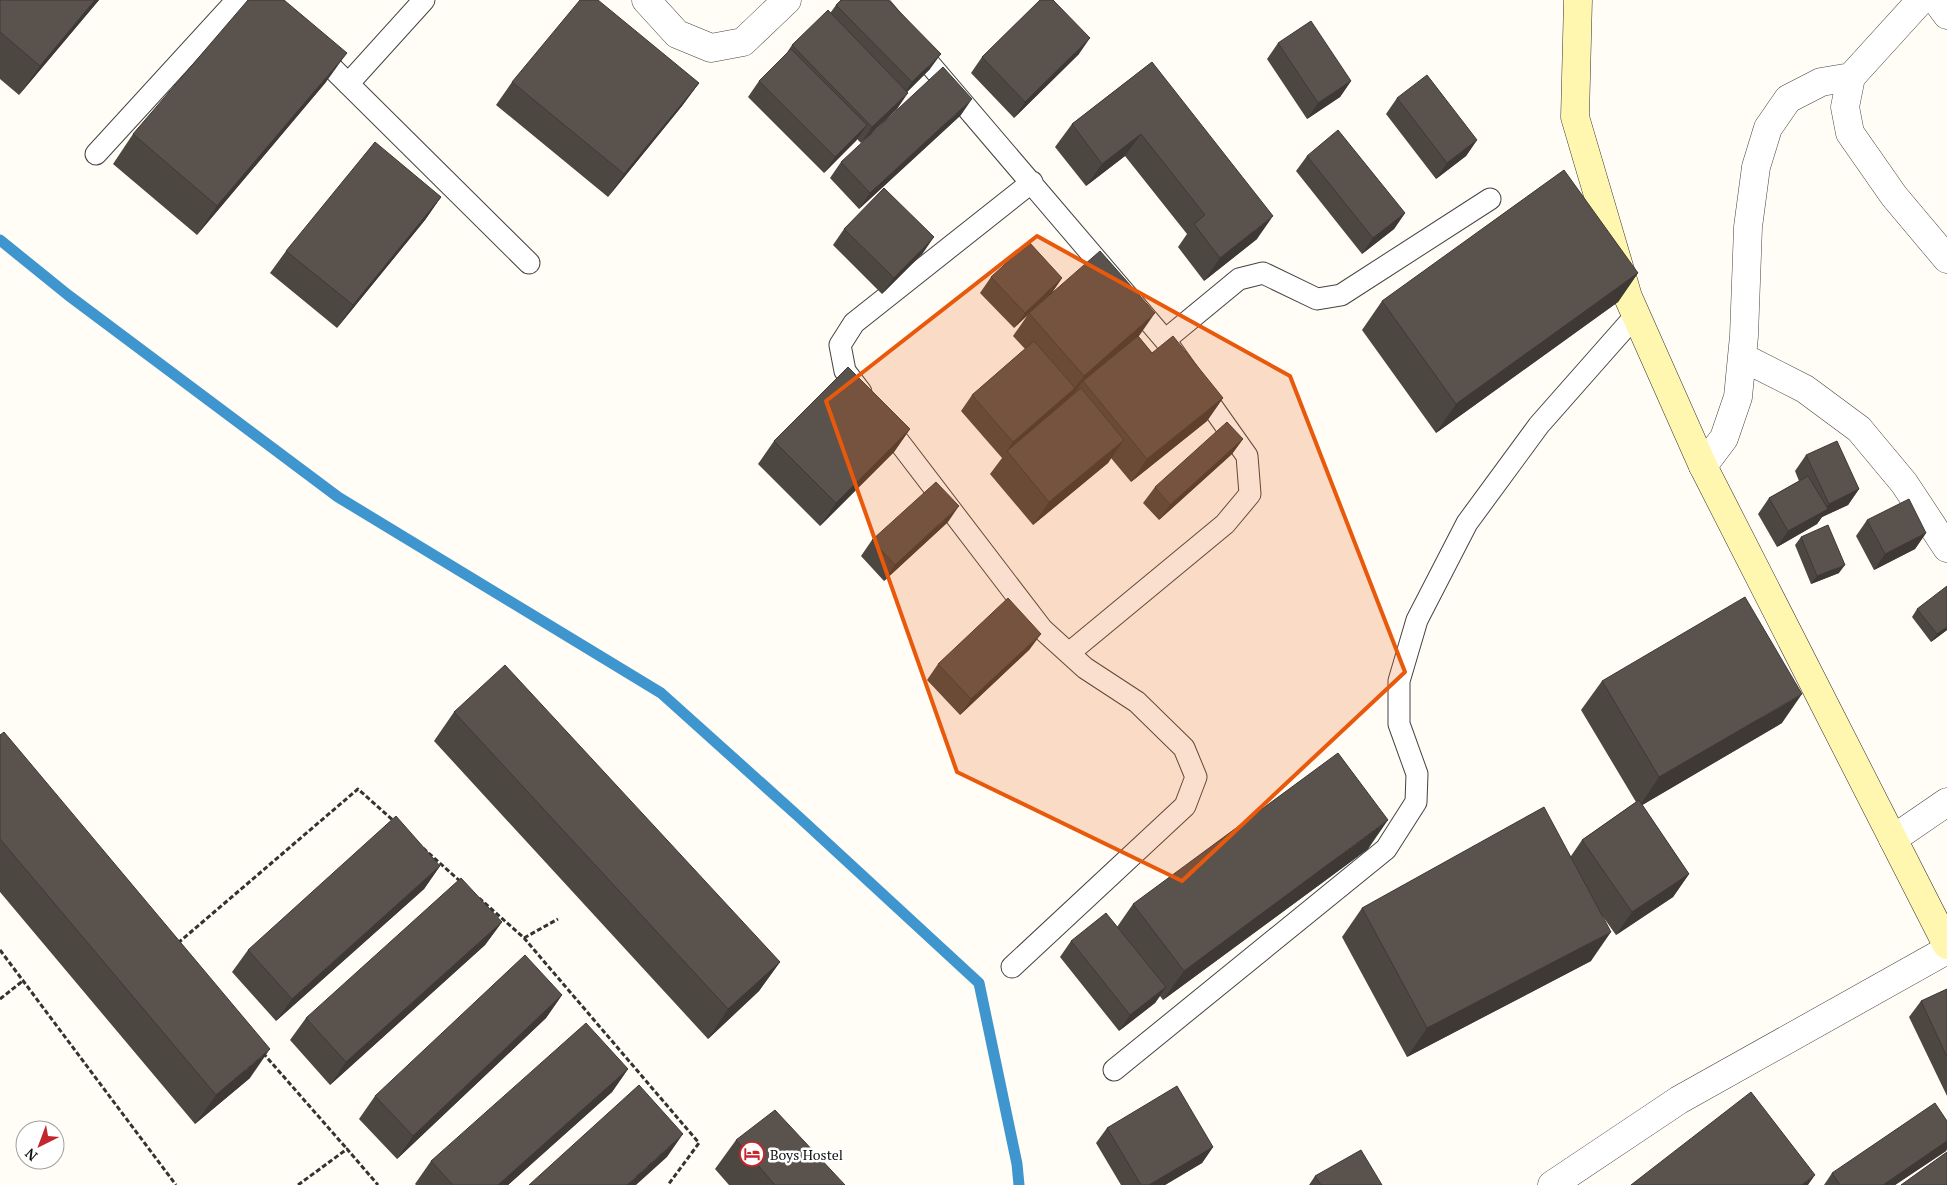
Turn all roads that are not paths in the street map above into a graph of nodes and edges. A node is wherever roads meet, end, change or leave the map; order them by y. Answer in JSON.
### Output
{"nodes":[{"id":1,"x":237,"y":0,"type":"edge"},
{"id":2,"x":424,"y":0,"type":"edge"},
{"id":3,"x":646,"y":0,"type":"edge"},
{"id":4,"x":787,"y":0,"type":"edge"},
{"id":5,"x":875,"y":0,"type":"edge"},
{"id":6,"x":1578,"y":0,"type":"edge"},
{"id":7,"x":1921,"y":0,"type":"edge"},
{"id":8,"x":1936,"y":0,"type":"edge"},
{"id":9,"x":1947,"y":15,"type":"edge"},
{"id":10,"x":299,"y":35,"type":"edge"},
{"id":11,"x":1851,"y":77,"type":"junction"},
{"id":12,"x":348,"y":84,"type":"junction"},
{"id":13,"x":96,"y":154,"type":"dead end"},
{"id":14,"x":1032,"y":182,"type":"junction"},
{"id":15,"x":1490,"y":199,"type":"dead end"},
{"id":16,"x":1947,"y":259,"type":"edge"},
{"id":17,"x":529,"y":263,"type":"dead end"},
{"id":18,"x":1636,"y":315,"type":"junction"},
{"id":19,"x":1164,"y":340,"type":"junction"},
{"id":20,"x":1742,"y":357,"type":"junction"},
{"id":21,"x":1703,"y":466,"type":"junction"},
{"id":22,"x":1947,"y":548,"type":"edge"},
{"id":23,"x":1069,"y":652,"type":"junction"},
{"id":24,"x":1947,"y":802,"type":"edge"},
{"id":25,"x":1893,"y":839,"type":"junction"},
{"id":26,"x":1947,"y":946,"type":"edge"},
{"id":27,"x":1947,"y":950,"type":"edge"},
{"id":28,"x":1012,"y":968,"type":"dead end"},
{"id":29,"x":1114,"y":1070,"type":"dead end"},
{"id":30,"x":1552,"y":1185,"type":"edge"}],
"edges":[{"from":1,"to":13,"type":"lane"},
{"from":2,"to":12,"type":"lane"},
{"from":3,"to":4,"type":"street"},
{"from":5,"to":14,"type":"lane"},
{"from":6,"to":18,"type":"street"},
{"from":7,"to":11,"type":"street"},
{"from":8,"to":9,"type":"street"},
{"from":10,"to":12,"type":"lane"},
{"from":11,"to":16,"type":"street"},
{"from":11,"to":20,"type":"street"},
{"from":12,"to":17,"type":"lane"},
{"from":14,"to":19,"type":"lane"},
{"from":14,"to":23,"type":"lane"},
{"from":15,"to":19,"type":"lane"},
{"from":18,"to":21,"type":"street"},
{"from":18,"to":29,"type":"lane"},
{"from":19,"to":23,"type":"lane"},
{"from":20,"to":21,"type":"street"},
{"from":20,"to":22,"type":"street"},
{"from":21,"to":25,"type":"street"},
{"from":23,"to":28,"type":"lane"},
{"from":24,"to":25,"type":"street"},
{"from":25,"to":26,"type":"street"},
{"from":27,"to":30,"type":"street"}]}
